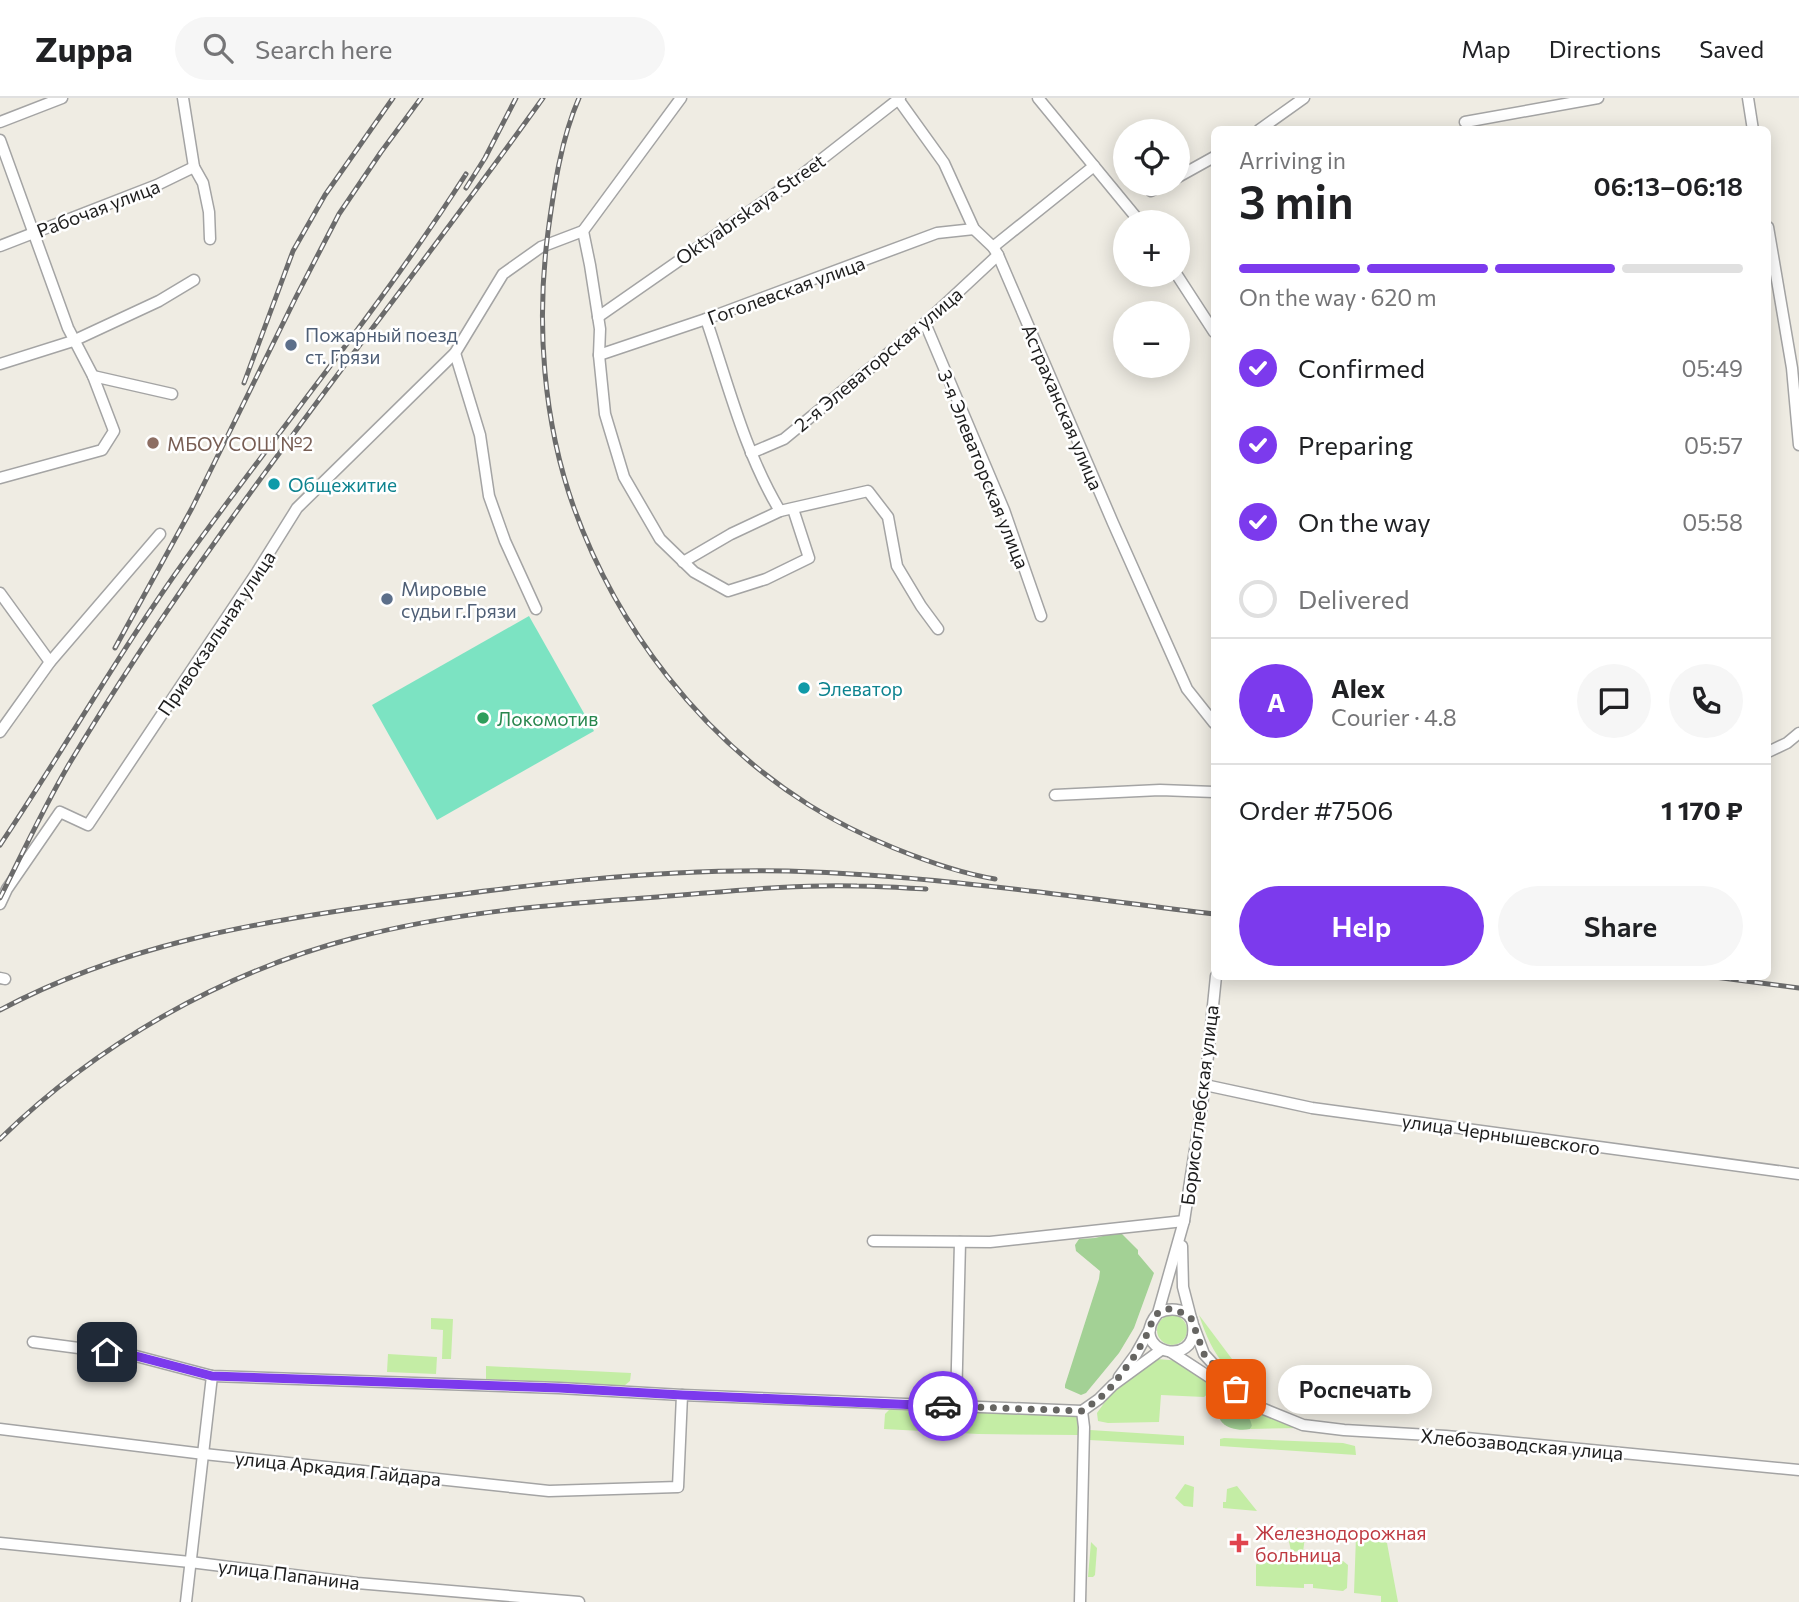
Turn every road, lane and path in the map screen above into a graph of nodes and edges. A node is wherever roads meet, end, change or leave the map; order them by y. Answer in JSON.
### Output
{"nodes":[{"id":1,"x":62,"y":98,"type":"edge"},
{"id":2,"x":183,"y":98,"type":"edge"},
{"id":3,"x":681,"y":98,"type":"edge"},
{"id":4,"x":1038,"y":98,"type":"edge"},
{"id":5,"x":1304,"y":98,"type":"edge"},
{"id":6,"x":1598,"y":98,"type":"edge"},
{"id":7,"x":1748,"y":98,"type":"edge"},
{"id":8,"x":899,"y":99,"type":"edge"},
{"id":9,"x":0,"y":122,"type":"edge"},
{"id":10,"x":1465,"y":122,"type":"dead end"},
{"id":11,"x":1265,"y":126,"type":"edge"},
{"id":12,"x":1752,"y":126,"type":"edge"},
{"id":13,"x":0,"y":140,"type":"edge"},
{"id":14,"x":1211,"y":163,"type":"edge"},
{"id":15,"x":1094,"y":166,"type":"junction"},
{"id":16,"x":194,"y":167,"type":"junction"},
{"id":17,"x":1190,"y":172,"type":"edge"},
{"id":18,"x":1130,"y":210,"type":"edge"},
{"id":19,"x":974,"y":229,"type":"junction"},
{"id":20,"x":583,"y":231,"type":"junction"},
{"id":21,"x":33,"y":233,"type":"junction"},
{"id":22,"x":209,"y":239,"type":"dead end"},
{"id":23,"x":1771,"y":245,"type":"edge"},
{"id":24,"x":0,"y":246,"type":"edge"},
{"id":25,"x":995,"y":251,"type":"junction"},
{"id":26,"x":194,"y":280,"type":"dead end"},
{"id":27,"x":1185,"y":287,"type":"edge"},
{"id":28,"x":598,"y":317,"type":"junction"},
{"id":29,"x":706,"y":320,"type":"junction"},
{"id":30,"x":925,"y":323,"type":"junction"},
{"id":31,"x":1211,"y":327,"type":"edge"},
{"id":32,"x":73,"y":341,"type":"junction"},
{"id":33,"x":455,"y":353,"type":"junction"},
{"id":34,"x":599,"y":355,"type":"junction"},
{"id":35,"x":0,"y":364,"type":"edge"},
{"id":36,"x":93,"y":376,"type":"junction"},
{"id":37,"x":172,"y":394,"type":"dead end"},
{"id":38,"x":1799,"y":445,"type":"edge"},
{"id":39,"x":751,"y":453,"type":"junction"},
{"id":40,"x":0,"y":478,"type":"edge"},
{"id":41,"x":793,"y":509,"type":"junction"},
{"id":42,"x":780,"y":512,"type":"junction"},
{"id":43,"x":160,"y":534,"type":"dead end"},
{"id":44,"x":683,"y":562,"type":"junction"},
{"id":45,"x":0,"y":593,"type":"edge"},
{"id":46,"x":536,"y":609,"type":"dead end"},
{"id":47,"x":1041,"y":616,"type":"dead end"},
{"id":48,"x":938,"y":629,"type":"dead end"},
{"id":49,"x":50,"y":662,"type":"junction"},
{"id":50,"x":1211,"y":719,"type":"edge"},
{"id":51,"x":0,"y":732,"type":"edge"},
{"id":52,"x":1799,"y":733,"type":"edge"},
{"id":53,"x":1771,"y":751,"type":"edge"},
{"id":54,"x":1211,"y":792,"type":"edge"},
{"id":55,"x":1055,"y":795,"type":"dead end"},
{"id":56,"x":0,"y":904,"type":"edge"},
{"id":57,"x":1215,"y":980,"type":"edge"},
{"id":58,"x":1205,"y":1085,"type":"junction"},
{"id":59,"x":1799,"y":1174,"type":"edge"},
{"id":60,"x":1183,"y":1227,"type":"junction"},
{"id":61,"x":873,"y":1241,"type":"dead end"},
{"id":62,"x":960,"y":1242,"type":"junction"},
{"id":63,"x":1158,"y":1313,"type":"junction"},
{"id":64,"x":1192,"y":1323,"type":"junction"},
{"id":65,"x":1150,"y":1329,"type":"junction"},
{"id":66,"x":33,"y":1342,"type":"dead end"},
{"id":67,"x":1166,"y":1351,"type":"junction"},
{"id":68,"x":212,"y":1376,"type":"junction"},
{"id":69,"x":1113,"y":1385,"type":"junction"},
{"id":70,"x":682,"y":1395,"type":"junction"},
{"id":71,"x":1249,"y":1403,"type":"junction"},
{"id":72,"x":956,"y":1406,"type":"junction"},
{"id":73,"x":1082,"y":1411,"type":"junction"},
{"id":74,"x":0,"y":1429,"type":"edge"},
{"id":75,"x":204,"y":1454,"type":"junction"},
{"id":76,"x":1799,"y":1470,"type":"edge"},
{"id":77,"x":0,"y":1543,"type":"edge"},
{"id":78,"x":190,"y":1562,"type":"junction"},
{"id":79,"x":186,"y":1602,"type":"edge"},
{"id":80,"x":579,"y":1602,"type":"edge"},
{"id":81,"x":1080,"y":1602,"type":"edge"}],
"edges":[{"from":1,"to":9,"type":"street"},
{"from":2,"to":16,"type":"street"},
{"from":3,"to":20,"type":"street"},
{"from":4,"to":15,"type":"street"},
{"from":5,"to":11,"type":"street"},
{"from":6,"to":10,"type":"street"},
{"from":7,"to":12,"type":"street"},
{"from":8,"to":19,"type":"street","name":"Астраханская улица"},
{"from":8,"to":28,"type":"street","name":"Oktyabrskaya Street"},
{"from":13,"to":21,"type":"street"},
{"from":14,"to":17,"type":"street"},
{"from":15,"to":18,"type":"street"},
{"from":15,"to":25,"type":"street","name":"2-я Элеваторская улица"},
{"from":16,"to":21,"type":"street","name":"Рабочая улица"},
{"from":16,"to":22,"type":"street"},
{"from":19,"to":25,"type":"street","name":"Астраханская улица"},
{"from":19,"to":29,"type":"street","name":"Гоголевская улица"},
{"from":20,"to":28,"type":"street"},
{"from":20,"to":33,"type":"street","name":"Привокзальная улица"},
{"from":21,"to":24,"type":"street","name":"Рабочая улица"},
{"from":21,"to":32,"type":"street"},
{"from":23,"to":38,"type":"street"},
{"from":25,"to":30,"type":"street","name":"2-я Элеваторская улица"},
{"from":25,"to":50,"type":"street","name":"Астраханская улица"},
{"from":26,"to":32,"type":"street"},
{"from":27,"to":31,"type":"street"},
{"from":28,"to":34,"type":"street"},
{"from":29,"to":34,"type":"street","name":"Гоголевская улица"},
{"from":29,"to":39,"type":"street"},
{"from":30,"to":39,"type":"street","name":"2-я Элеваторская улица"},
{"from":30,"to":47,"type":"street","name":"3-я Элеваторская улица"},
{"from":32,"to":35,"type":"street"},
{"from":32,"to":36,"type":"street"},
{"from":33,"to":46,"type":"street"},
{"from":33,"to":56,"type":"street","name":"Привокзальная улица"},
{"from":34,"to":44,"type":"street"},
{"from":36,"to":37,"type":"street"},
{"from":36,"to":40,"type":"street"},
{"from":39,"to":42,"type":"street"},
{"from":41,"to":42,"type":"street"},
{"from":41,"to":44,"type":"street"},
{"from":41,"to":48,"type":"street"},
{"from":42,"to":44,"type":"street"},
{"from":43,"to":49,"type":"street"},
{"from":45,"to":49,"type":"street"},
{"from":49,"to":51,"type":"street"},
{"from":52,"to":53,"type":"street"},
{"from":54,"to":55,"type":"street"},
{"from":57,"to":58,"type":"street","name":"Борисоглебская улица"},
{"from":58,"to":59,"type":"street","name":"улица Чернышевского"},
{"from":58,"to":60,"type":"street","name":"Борисоглебская улица"},
{"from":60,"to":62,"type":"street"},
{"from":60,"to":63,"type":"street"},
{"from":60,"to":64,"type":"street"},
{"from":61,"to":62,"type":"street"},
{"from":62,"to":72,"type":"street"},
{"from":63,"to":64,"type":"street"},
{"from":63,"to":65,"type":"street"},
{"from":64,"to":67,"type":"street"},
{"from":64,"to":71,"type":"street"},
{"from":65,"to":67,"type":"street"},
{"from":65,"to":69,"type":"street"},
{"from":66,"to":68,"type":"street"},
{"from":67,"to":69,"type":"street"},
{"from":67,"to":71,"type":"street"},
{"from":68,"to":70,"type":"street"},
{"from":68,"to":75,"type":"street"},
{"from":69,"to":73,"type":"street"},
{"from":70,"to":72,"type":"street"},
{"from":70,"to":75,"type":"street","name":"улица Аркадия Гайдара"},
{"from":71,"to":76,"type":"street","name":"Хлебозаводская улица"},
{"from":72,"to":73,"type":"street"},
{"from":73,"to":81,"type":"street"},
{"from":74,"to":75,"type":"street","name":"улица Аркадия Гайдара"},
{"from":75,"to":78,"type":"street"},
{"from":77,"to":78,"type":"street","name":"улица Папанина"},
{"from":78,"to":79,"type":"street"},
{"from":78,"to":80,"type":"street","name":"улица Папанина"}]}
